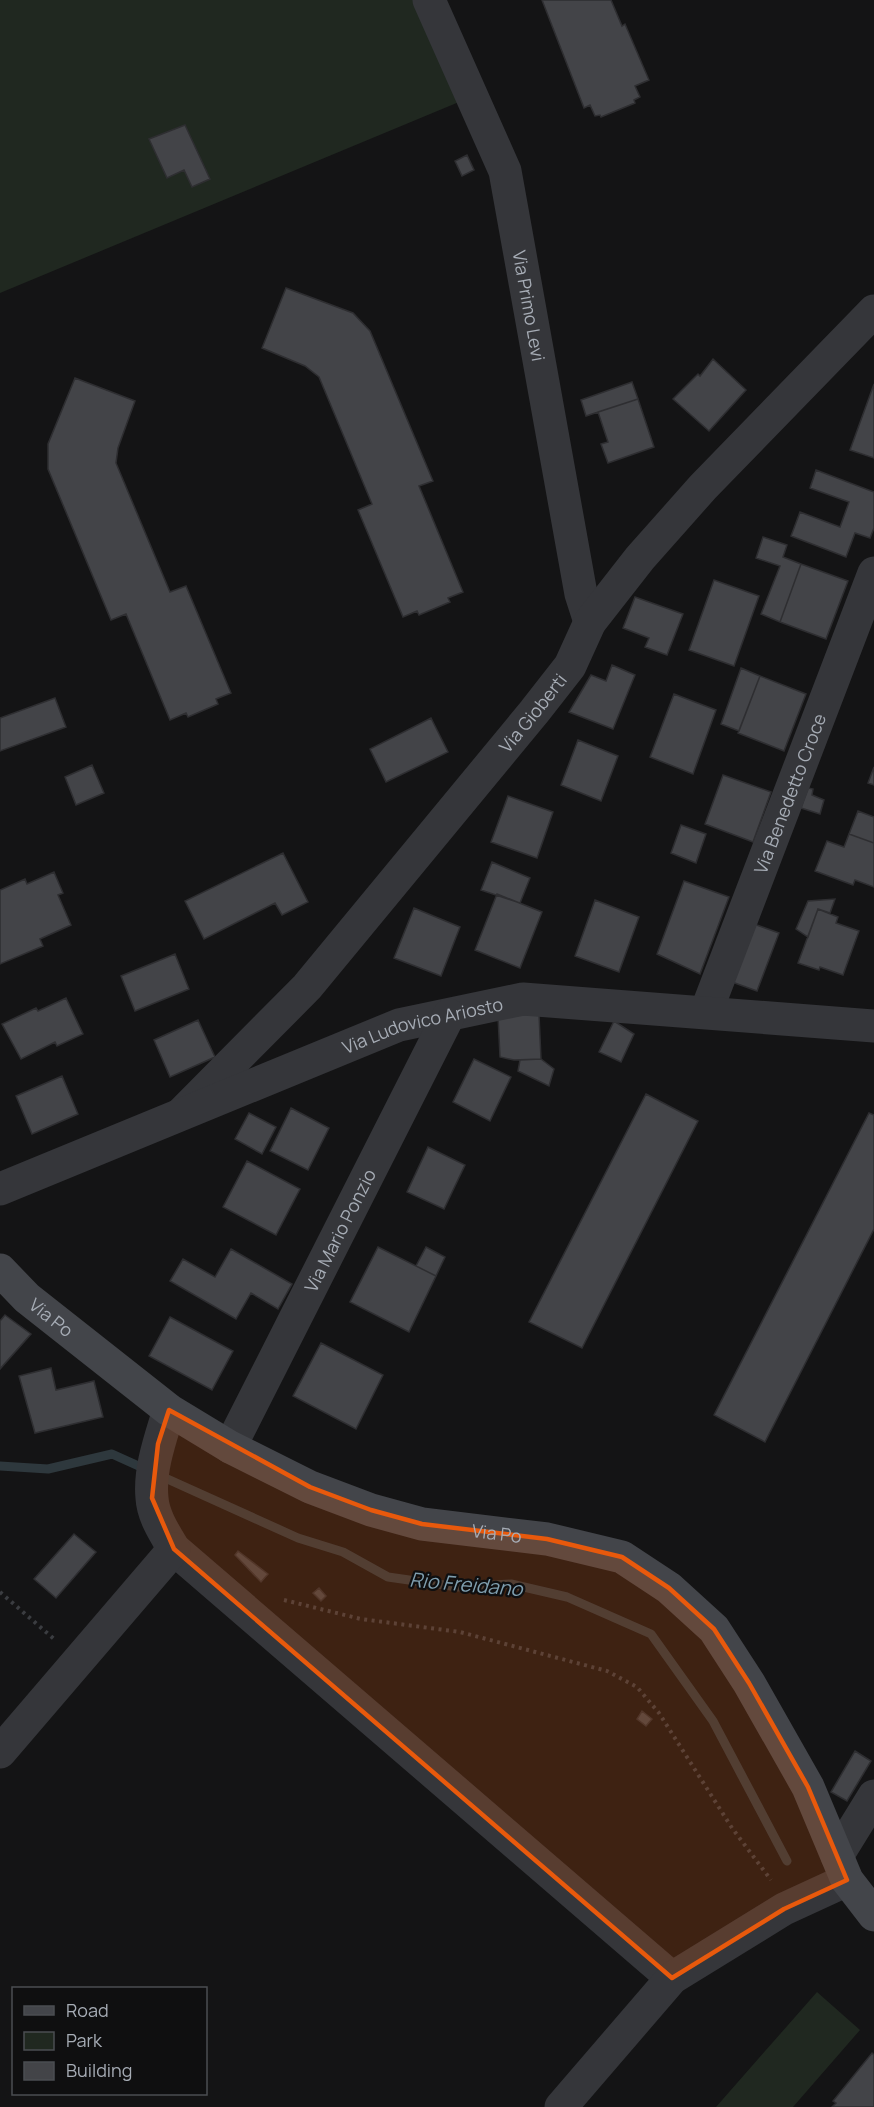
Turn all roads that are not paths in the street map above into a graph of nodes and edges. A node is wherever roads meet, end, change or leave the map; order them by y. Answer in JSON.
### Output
{"nodes":[{"id":1,"x":429,"y":0,"type":"edge"},
{"id":2,"x":874,"y":311,"type":"edge"},
{"id":3,"x":874,"y":573,"type":"edge"},
{"id":4,"x":590,"y":622,"type":"junction"},
{"id":5,"x":706,"y":1012,"type":"junction"},
{"id":6,"x":449,"y":1015,"type":"junction"},
{"id":7,"x":871,"y":1019,"type":"edge"},
{"id":8,"x":183,"y":1112,"type":"junction"},
{"id":9,"x":0,"y":1189,"type":"edge"},
{"id":10,"x":0,"y":1270,"type":"edge"},
{"id":11,"x":169,"y":1410,"type":"junction"},
{"id":12,"x":230,"y":1447,"type":"junction"},
{"id":13,"x":174,"y":1549,"type":"junction"},
{"id":14,"x":0,"y":1752,"type":"edge"},
{"id":15,"x":874,"y":1796,"type":"edge"},
{"id":16,"x":842,"y":1868,"type":"junction"},
{"id":17,"x":874,"y":1915,"type":"edge"},
{"id":18,"x":672,"y":1978,"type":"junction"},
{"id":19,"x":561,"y":2107,"type":"edge"}],
"edges":[{"from":1,"to":4,"type":"street","name":"Via Primo Levi"},
{"from":2,"to":4,"type":"street","name":"Via Gioberti"},
{"from":3,"to":5,"type":"street","name":"Via Benedetto Croce"},
{"from":4,"to":8,"type":"street","name":"Via Gioberti"},
{"from":5,"to":6,"type":"street","name":"Via Ludovico Ariosto"},
{"from":5,"to":7,"type":"street","name":"Via Ludovico Ariosto"},
{"from":6,"to":8,"type":"street","name":"Via Ludovico Ariosto"},
{"from":6,"to":12,"type":"street","name":"Via Mario Ponzio"},
{"from":8,"to":9,"type":"street","name":"Via Ludovico Ariosto"},
{"from":10,"to":11,"type":"street","name":"Via Po"},
{"from":11,"to":12,"type":"street","name":"Via Po"},
{"from":11,"to":13,"type":"street"},
{"from":12,"to":16,"type":"street","name":"Via Po"},
{"from":13,"to":14,"type":"street"},
{"from":13,"to":18,"type":"street"},
{"from":15,"to":16,"type":"street"},
{"from":16,"to":17,"type":"street","name":"Via Po"},
{"from":16,"to":18,"type":"street"},
{"from":18,"to":19,"type":"street"}]}
